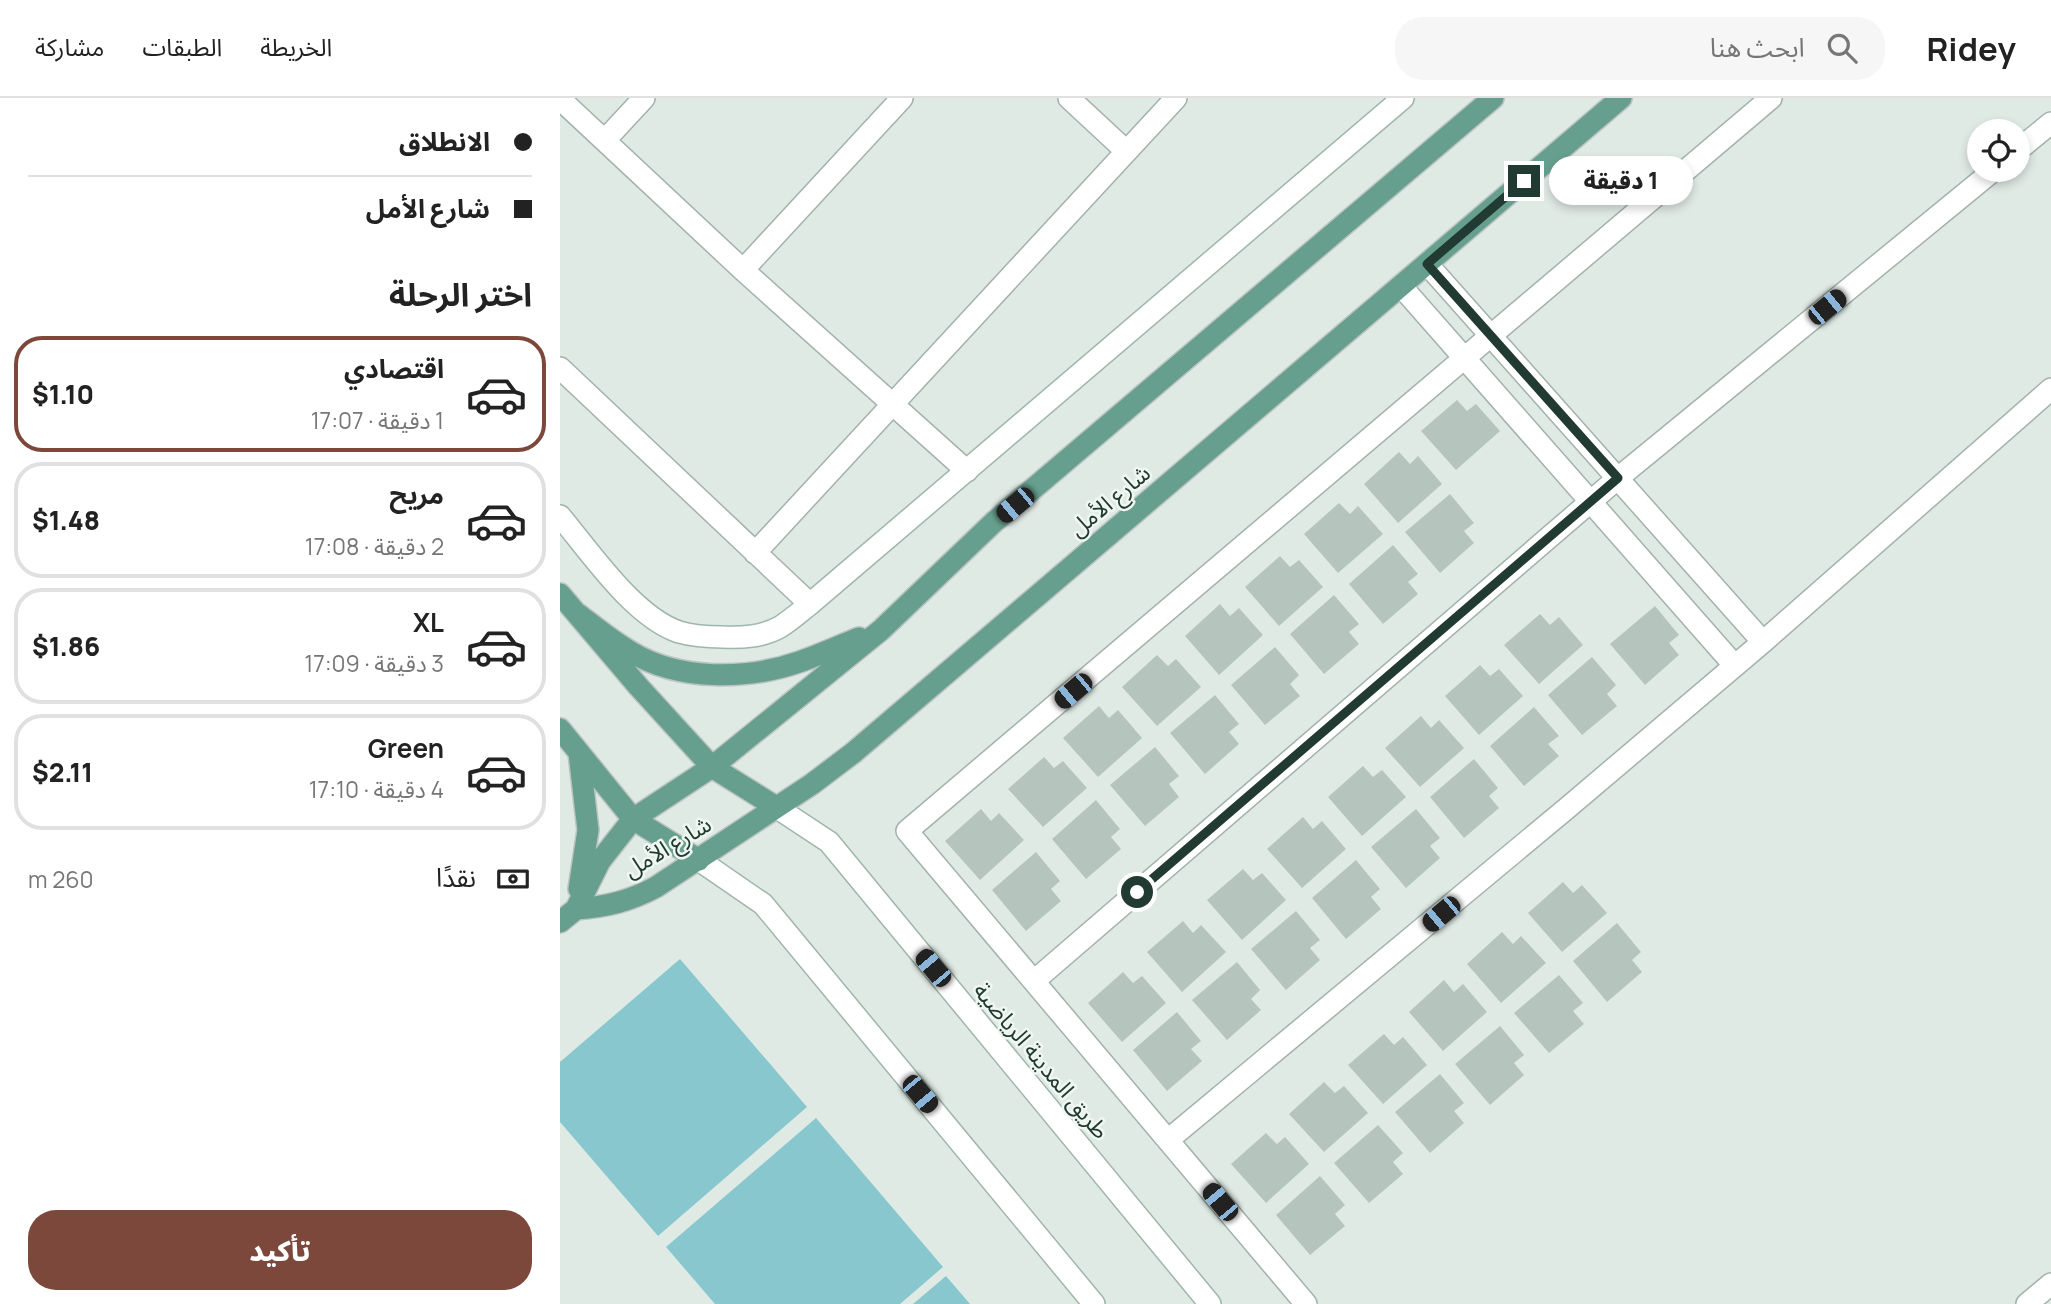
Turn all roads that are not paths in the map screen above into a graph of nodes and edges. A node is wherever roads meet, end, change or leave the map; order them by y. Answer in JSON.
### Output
{"nodes":[{"id":1,"x":644,"y":98,"type":"edge"},
{"id":2,"x":902,"y":98,"type":"edge"},
{"id":3,"x":1069,"y":98,"type":"edge"},
{"id":4,"x":1175,"y":98,"type":"edge"},
{"id":5,"x":1402,"y":98,"type":"edge"},
{"id":6,"x":1493,"y":98,"type":"edge"},
{"id":7,"x":1621,"y":98,"type":"edge"},
{"id":8,"x":1771,"y":98,"type":"edge"},
{"id":9,"x":560,"y":99,"type":"edge"},
{"id":10,"x":2051,"y":123,"type":"edge"},
{"id":11,"x":605,"y":140,"type":"junction"},
{"id":12,"x":2030,"y":140,"type":"edge"},
{"id":13,"x":1126,"y":151,"type":"junction"},
{"id":14,"x":1979,"y":182,"type":"edge"},
{"id":15,"x":1427,"y":264,"type":"junction"},
{"id":16,"x":743,"y":270,"type":"junction"},
{"id":17,"x":1401,"y":286,"type":"junction"},
{"id":18,"x":1491,"y":336,"type":"junction"},
{"id":19,"x":1465,"y":358,"type":"junction"},
{"id":20,"x":560,"y":368,"type":"edge"},
{"id":21,"x":2051,"y":389,"type":"edge"},
{"id":22,"x":893,"y":403,"type":"junction"},
{"id":23,"x":967,"y":471,"type":"junction"},
{"id":24,"x":1618,"y":478,"type":"junction"},
{"id":25,"x":1591,"y":502,"type":"junction"},
{"id":26,"x":560,"y":516,"type":"edge"},
{"id":27,"x":755,"y":552,"type":"junction"},
{"id":28,"x":560,"y":593,"type":"edge"},
{"id":29,"x":810,"y":604,"type":"junction"},
{"id":30,"x":578,"y":614,"type":"junction"},
{"id":31,"x":881,"y":630,"type":"junction"},
{"id":32,"x":1763,"y":642,"type":"junction"},
{"id":33,"x":1735,"y":666,"type":"junction"},
{"id":34,"x":560,"y":729,"type":"edge"},
{"id":35,"x":579,"y":753,"type":"junction"},
{"id":36,"x":712,"y":767,"type":"junction"},
{"id":37,"x":776,"y":807,"type":"junction"},
{"id":38,"x":633,"y":819,"type":"junction"},
{"id":39,"x":699,"y":860,"type":"junction"},
{"id":40,"x":568,"y":916,"type":"edge"},
{"id":41,"x":1034,"y":981,"type":"junction"},
{"id":42,"x":1168,"y":1140,"type":"junction"},
{"id":43,"x":2051,"y":1284,"type":"edge"},
{"id":44,"x":1094,"y":1304,"type":"edge"},
{"id":45,"x":1210,"y":1304,"type":"edge"},
{"id":46,"x":1306,"y":1304,"type":"edge"},
{"id":47,"x":2027,"y":1304,"type":"edge"}],
"edges":[{"from":1,"to":11,"type":"street"},
{"from":2,"to":16,"type":"street"},
{"from":3,"to":13,"type":"street"},
{"from":4,"to":13,"type":"street"},
{"from":5,"to":23,"type":"street"},
{"from":6,"to":31,"type":"main road","name":"شارع الأمل"},
{"from":7,"to":15,"type":"main road","name":"شارع الأمل"},
{"from":8,"to":18,"type":"street"},
{"from":9,"to":11,"type":"street"},
{"from":10,"to":12,"type":"street"},
{"from":11,"to":16,"type":"street"},
{"from":13,"to":22,"type":"street"},
{"from":14,"to":24,"type":"street"},
{"from":15,"to":17,"type":"main road","name":"شارع الأمل"},
{"from":15,"to":18,"type":"street"},
{"from":16,"to":22,"type":"street"},
{"from":17,"to":19,"type":"street"},
{"from":17,"to":37,"type":"main road","name":"شارع الأمل"},
{"from":18,"to":19,"type":"street"},
{"from":18,"to":24,"type":"street"},
{"from":19,"to":25,"type":"street"},
{"from":19,"to":41,"type":"street"},
{"from":20,"to":27,"type":"street"},
{"from":21,"to":32,"type":"street"},
{"from":22,"to":23,"type":"street"},
{"from":22,"to":27,"type":"street"},
{"from":23,"to":29,"type":"street"},
{"from":24,"to":25,"type":"street"},
{"from":24,"to":32,"type":"street"},
{"from":25,"to":33,"type":"street"},
{"from":25,"to":41,"type":"street"},
{"from":26,"to":29,"type":"street"},
{"from":27,"to":29,"type":"street"},
{"from":28,"to":30,"type":"main road","name":"طريق المدينة الرياضية"},
{"from":30,"to":31,"type":"main road"},
{"from":30,"to":36,"type":"main road","name":"طريق المدينة الرياضية"},
{"from":31,"to":36,"type":"main road","name":"شارع الأمل"},
{"from":32,"to":33,"type":"street"},
{"from":33,"to":42,"type":"street"},
{"from":34,"to":35,"type":"main road"},
{"from":35,"to":38,"type":"main road"},
{"from":35,"to":40,"type":"main road"},
{"from":36,"to":37,"type":"main road","name":"طريق المدينة الرياضية"},
{"from":36,"to":38,"type":"main road","name":"شارع الأمل"},
{"from":37,"to":39,"type":"main road","name":"شارع الأمل"},
{"from":37,"to":45,"type":"street","name":"طريق المدينة الرياضية"},
{"from":38,"to":39,"type":"main road"},
{"from":38,"to":40,"type":"main road","name":"شارع الأمل"},
{"from":39,"to":40,"type":"main road","name":"شارع الأمل"},
{"from":39,"to":44,"type":"street"},
{"from":41,"to":42,"type":"street"},
{"from":42,"to":46,"type":"street"},
{"from":43,"to":47,"type":"street"}]}
